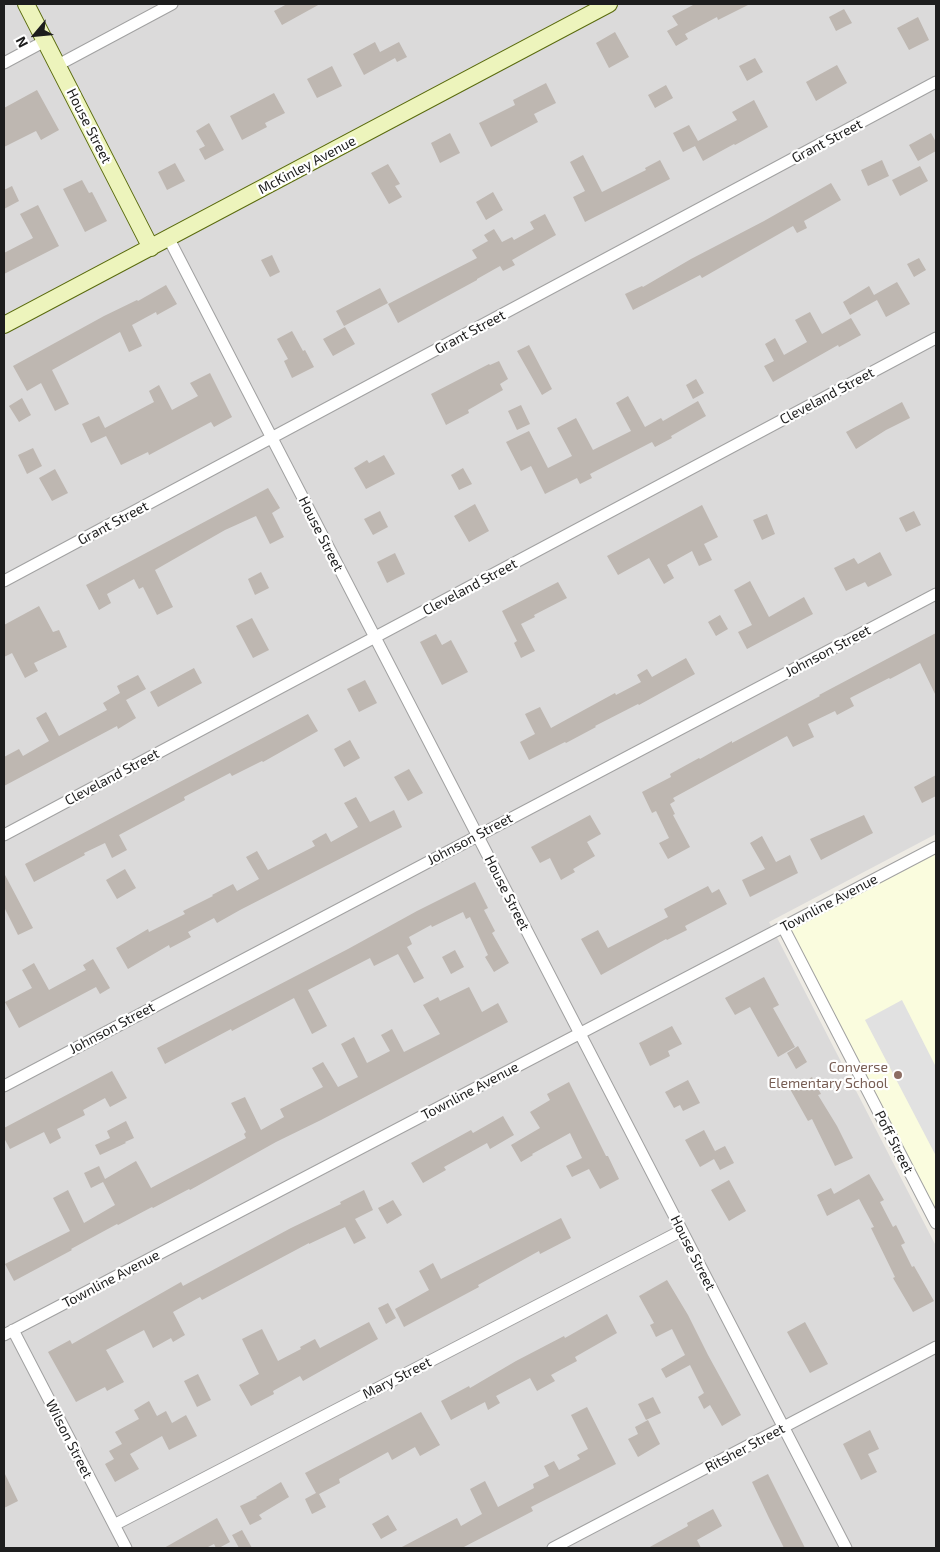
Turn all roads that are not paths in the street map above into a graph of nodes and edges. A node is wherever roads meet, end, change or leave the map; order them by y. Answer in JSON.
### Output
{"nodes":[{"id":1,"x":26,"y":4,"type":"edge"},
{"id":2,"x":172,"y":4,"type":"edge"},
{"id":3,"x":609,"y":4,"type":"edge"},
{"id":4,"x":45,"y":41,"type":"junction"},
{"id":5,"x":4,"y":62,"type":"edge"},
{"id":6,"x":58,"y":64,"type":"junction"},
{"id":7,"x":936,"y":82,"type":"edge"},
{"id":8,"x":168,"y":238,"type":"junction"},
{"id":9,"x":151,"y":248,"type":"junction"},
{"id":10,"x":4,"y":326,"type":"edge"},
{"id":11,"x":936,"y":338,"type":"edge"},
{"id":12,"x":272,"y":439,"type":"junction"},
{"id":13,"x":4,"y":581,"type":"edge"},
{"id":14,"x":936,"y":594,"type":"edge"},
{"id":15,"x":374,"y":637,"type":"junction"},
{"id":16,"x":4,"y":835,"type":"edge"},
{"id":17,"x":477,"y":835,"type":"junction"},
{"id":18,"x":936,"y":847,"type":"edge"},
{"id":19,"x":783,"y":926,"type":"junction"},
{"id":20,"x":580,"y":1034,"type":"junction"},
{"id":21,"x":4,"y":1086,"type":"edge"},
{"id":22,"x":936,"y":1224,"type":"edge"},
{"id":23,"x":681,"y":1231,"type":"junction"},
{"id":24,"x":8,"y":1332,"type":"edge"},
{"id":25,"x":936,"y":1347,"type":"edge"},
{"id":26,"x":783,"y":1428,"type":"junction"},
{"id":27,"x":114,"y":1525,"type":"junction"},
{"id":28,"x":126,"y":1548,"type":"edge"},
{"id":29,"x":553,"y":1548,"type":"edge"},
{"id":30,"x":846,"y":1548,"type":"edge"}],
"edges":[{"from":1,"to":4,"type":"street","name":"House Street"},
{"from":2,"to":6,"type":"street"},
{"from":3,"to":8,"type":"street","name":"McKinley Avenue"},
{"from":4,"to":5,"type":"street"},
{"from":4,"to":6,"type":"street","name":"House Street"},
{"from":6,"to":9,"type":"street","name":"House Street"},
{"from":7,"to":12,"type":"street","name":"Grant Street"},
{"from":8,"to":9,"type":"street","name":"McKinley Avenue"},
{"from":8,"to":12,"type":"street","name":"House Street"},
{"from":9,"to":10,"type":"street","name":"McKinley Avenue"},
{"from":11,"to":15,"type":"street","name":"Cleveland Street"},
{"from":12,"to":13,"type":"street","name":"Grant Street"},
{"from":12,"to":15,"type":"street","name":"House Street"},
{"from":14,"to":17,"type":"street","name":"Johnson Street"},
{"from":15,"to":16,"type":"street","name":"Cleveland Street"},
{"from":15,"to":17,"type":"street","name":"House Street"},
{"from":17,"to":20,"type":"street","name":"House Street"},
{"from":17,"to":21,"type":"street","name":"Johnson Street"},
{"from":18,"to":19,"type":"street","name":"Townline Avenue"},
{"from":19,"to":20,"type":"street","name":"Townline Avenue"},
{"from":19,"to":22,"type":"street","name":"Poff Street"},
{"from":20,"to":23,"type":"street","name":"House Street"},
{"from":20,"to":24,"type":"street","name":"Townline Avenue"},
{"from":23,"to":26,"type":"street","name":"House Street"},
{"from":23,"to":27,"type":"street","name":"Mary Street"},
{"from":24,"to":27,"type":"street","name":"Wilson Street"},
{"from":25,"to":26,"type":"street","name":"Ritsher Street"},
{"from":26,"to":29,"type":"street","name":"Ritsher Street"},
{"from":26,"to":30,"type":"street","name":"House Street"},
{"from":27,"to":28,"type":"street","name":"Wilson Street"}]}
